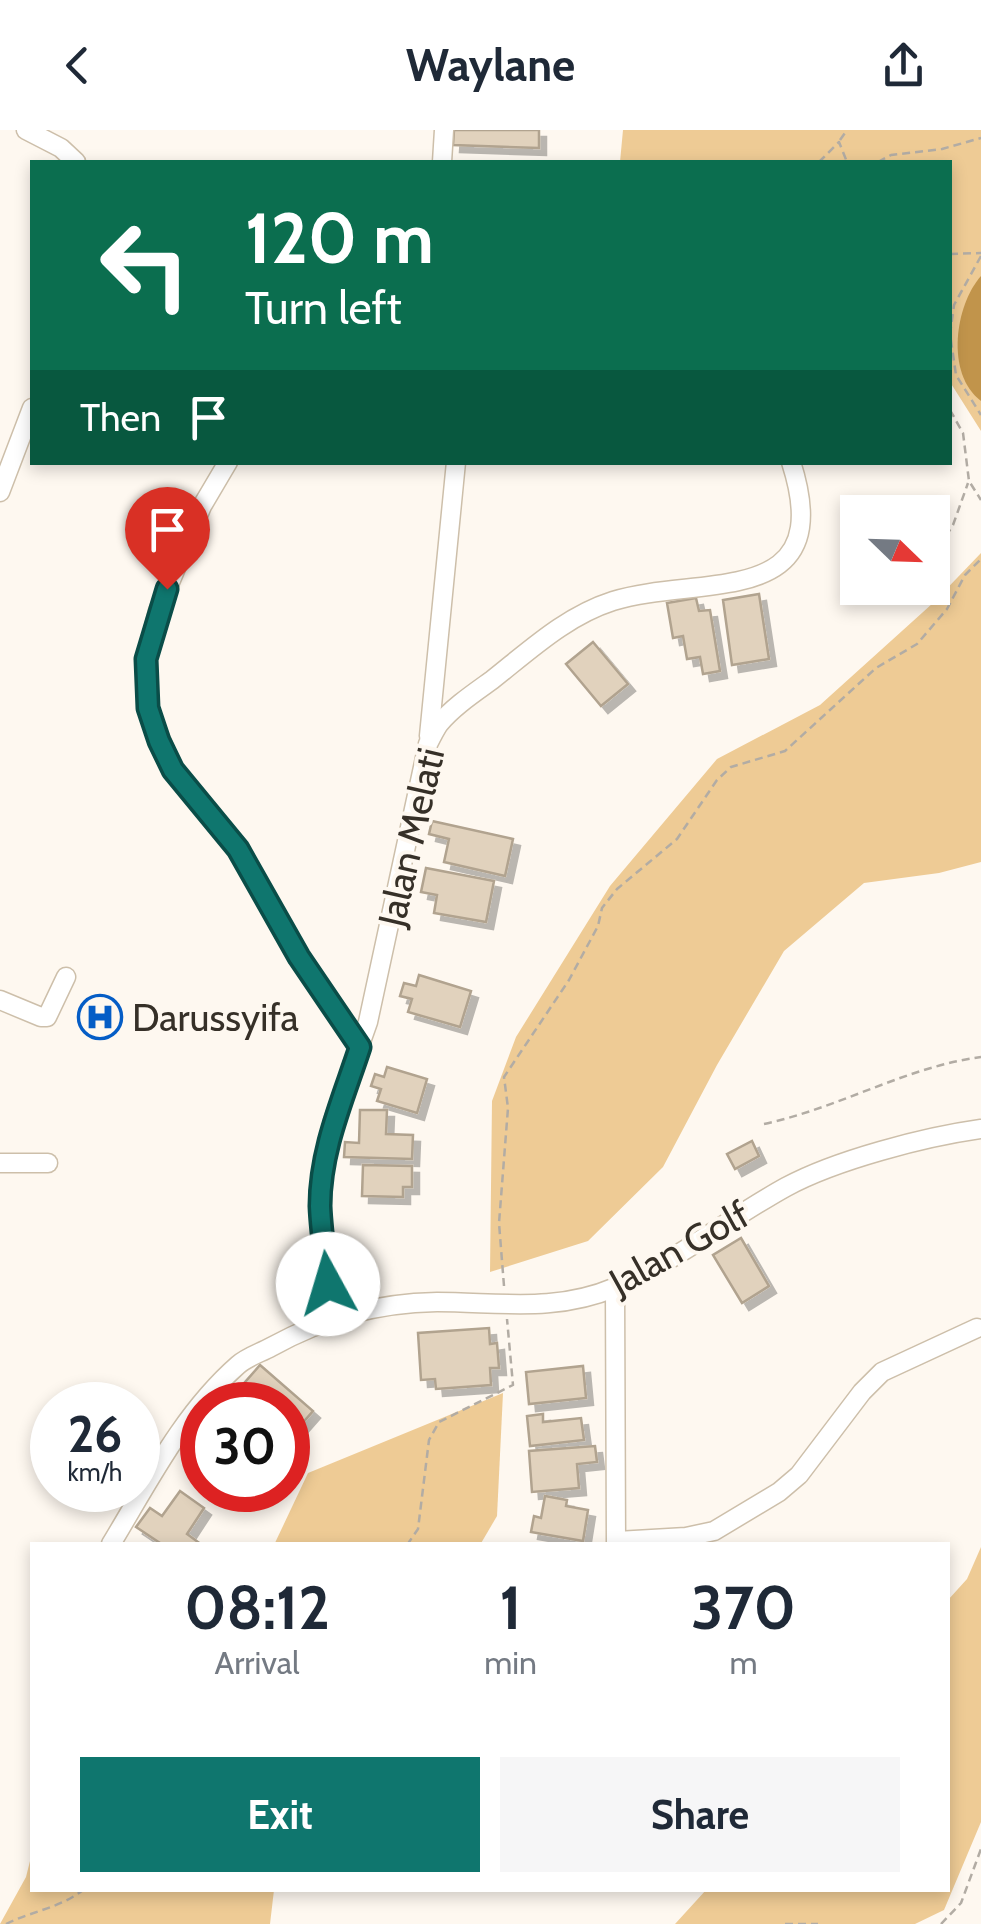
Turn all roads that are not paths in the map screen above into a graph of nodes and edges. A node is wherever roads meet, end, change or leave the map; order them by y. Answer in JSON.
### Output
{"nodes":[{"id":1,"x":26,"y":130,"type":"edge"},
{"id":2,"x":444,"y":130,"type":"edge"},
{"id":3,"x":74,"y":160,"type":"edge"},
{"id":4,"x":442,"y":160,"type":"edge"},
{"id":5,"x":30,"y":413,"type":"edge"},
{"id":6,"x":226,"y":465,"type":"edge"},
{"id":7,"x":456,"y":465,"type":"edge"},
{"id":8,"x":792,"y":465,"type":"edge"},
{"id":9,"x":0,"y":492,"type":"edge"},
{"id":10,"x":428,"y":744,"type":"junction"},
{"id":11,"x":66,"y":977,"type":"dead end"},
{"id":12,"x":0,"y":1000,"type":"edge"},
{"id":13,"x":360,"y":1047,"type":"junction"},
{"id":14,"x":981,"y":1128,"type":"edge"},
{"id":15,"x":0,"y":1163,"type":"edge"},
{"id":16,"x":48,"y":1163,"type":"dead end"},
{"id":17,"x":615,"y":1288,"type":"junction"},
{"id":18,"x":332,"y":1318,"type":"junction"},
{"id":19,"x":978,"y":1328,"type":"dead end"},
{"id":20,"x":111,"y":1542,"type":"edge"},
{"id":21,"x":616,"y":1542,"type":"edge"},
{"id":22,"x":628,"y":1542,"type":"edge"}],
"edges":[{"from":1,"to":3,"type":"street"},
{"from":2,"to":4,"type":"street"},
{"from":5,"to":9,"type":"street"},
{"from":6,"to":13,"type":"street"},
{"from":7,"to":10,"type":"street"},
{"from":8,"to":10,"type":"street","name":"Jalan Melati"},
{"from":10,"to":13,"type":"street","name":"Jalan Melati"},
{"from":11,"to":12,"type":"street"},
{"from":13,"to":18,"type":"street","name":"Jalan Melati"},
{"from":14,"to":17,"type":"street","name":"Jalan Golf"},
{"from":15,"to":16,"type":"street"},
{"from":17,"to":18,"type":"street","name":"Jalan Golf"},
{"from":17,"to":21,"type":"street"},
{"from":18,"to":20,"type":"street","name":"Jalan Golf"},
{"from":19,"to":22,"type":"street"}]}
